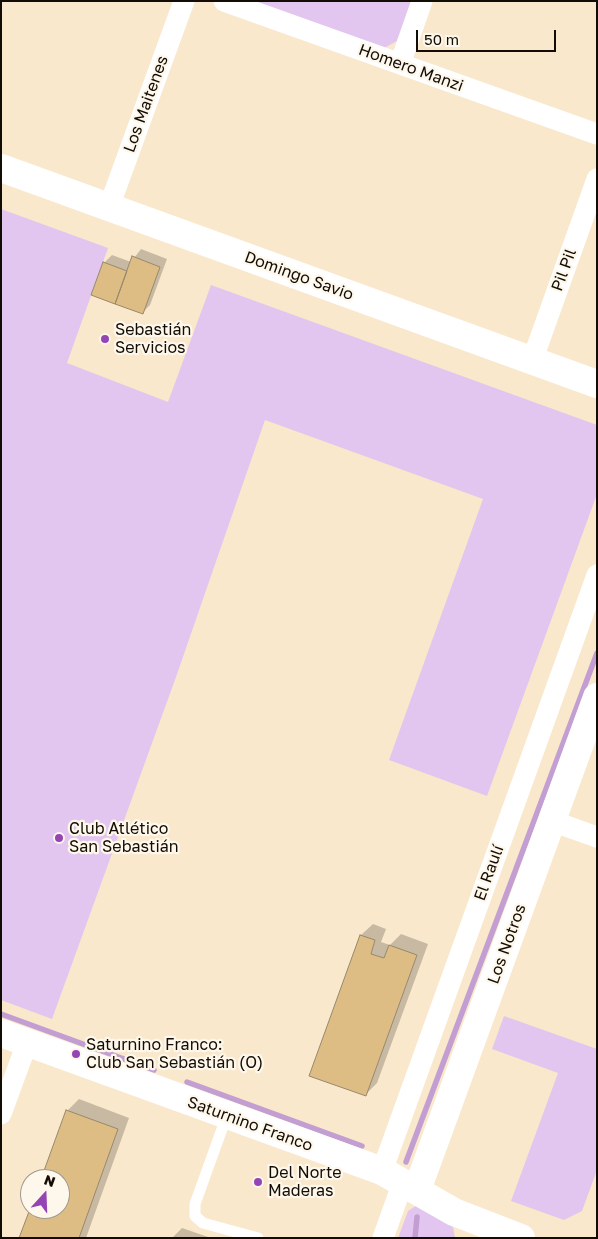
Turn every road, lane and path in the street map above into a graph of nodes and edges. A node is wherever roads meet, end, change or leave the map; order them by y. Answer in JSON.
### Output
{"nodes":[{"id":1,"x":184,"y":1,"type":"edge"},
{"id":2,"x":224,"y":1,"type":"edge"},
{"id":3,"x":422,"y":1,"type":"edge"},
{"id":4,"x":400,"y":64,"type":"junction"},
{"id":5,"x":597,"y":134,"type":"edge"},
{"id":6,"x":1,"y":168,"type":"edge"},
{"id":7,"x":597,"y":179,"type":"edge"},
{"id":8,"x":109,"y":207,"type":"junction"},
{"id":9,"x":532,"y":361,"type":"junction"},
{"id":10,"x":597,"y":384,"type":"edge"},
{"id":11,"x":597,"y":576,"type":"edge"},
{"id":12,"x":597,"y":697,"type":"edge"},
{"id":13,"x":552,"y":821,"type":"junction"},
{"id":14,"x":597,"y":837,"type":"edge"},
{"id":15,"x":1,"y":1033,"type":"edge"},
{"id":16,"x":27,"y":1043,"type":"junction"},
{"id":17,"x":1,"y":1114,"type":"edge"},
{"id":18,"x":228,"y":1115,"type":"junction"},
{"id":19,"x":401,"y":1181,"type":"junction"},
{"id":20,"x":472,"y":1229,"type":"edge"},
{"id":21,"x":258,"y":1238,"type":"edge"},
{"id":22,"x":383,"y":1238,"type":"edge"},
{"id":23,"x":522,"y":1238,"type":"edge"}],
"edges":[{"from":1,"to":8,"type":"street","name":"Los Maitenes"},
{"from":2,"to":4,"type":"street","name":"Homero Manzi"},
{"from":3,"to":4,"type":"street"},
{"from":4,"to":5,"type":"street","name":"Homero Manzi"},
{"from":6,"to":8,"type":"street","name":"Domingo Savio"},
{"from":7,"to":9,"type":"street","name":"Pil Pil"},
{"from":8,"to":9,"type":"street","name":"Domingo Savio"},
{"from":9,"to":10,"type":"street","name":"Domingo Savio"},
{"from":11,"to":19,"type":"street","name":"El Raulí"},
{"from":12,"to":13,"type":"street","name":"Los Notros"},
{"from":13,"to":14,"type":"street"},
{"from":13,"to":19,"type":"street","name":"Los Notros"},
{"from":15,"to":16,"type":"street","name":"Saturnino Franco"},
{"from":16,"to":17,"type":"street"},
{"from":16,"to":18,"type":"street","name":"Saturnino Franco"},
{"from":18,"to":19,"type":"street","name":"Saturnino Franco"},
{"from":18,"to":21,"type":"lane"},
{"from":19,"to":20,"type":"street","name":"Saturnino Franco"},
{"from":19,"to":22,"type":"street","name":"El Raulí"},
{"from":20,"to":23,"type":"street","name":"Saturnino Franco"}]}
